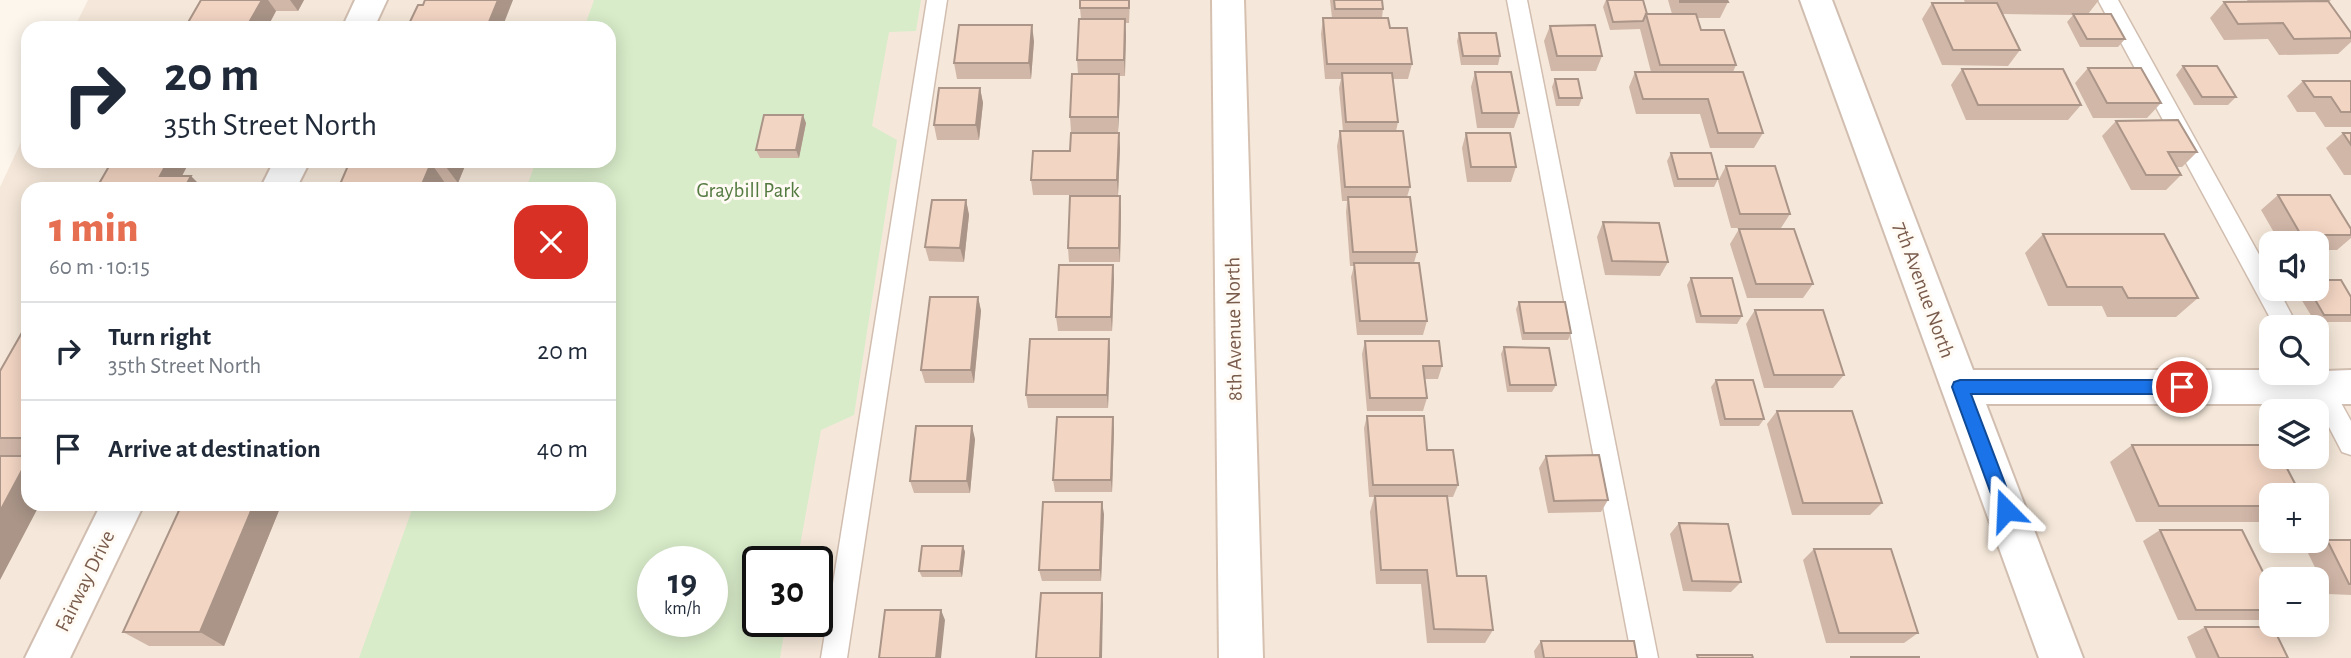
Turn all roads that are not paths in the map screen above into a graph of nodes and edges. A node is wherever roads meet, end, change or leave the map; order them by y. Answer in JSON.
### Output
{"nodes":[{"id":1,"x":372,"y":0,"type":"edge"},
{"id":2,"x":937,"y":0,"type":"edge"},
{"id":3,"x":1228,"y":0,"type":"edge"},
{"id":4,"x":1517,"y":0,"type":"edge"},
{"id":5,"x":1816,"y":0,"type":"edge"},
{"id":6,"x":2108,"y":0,"type":"edge"},
{"id":7,"x":362,"y":21,"type":"edge"},
{"id":8,"x":2280,"y":315,"type":"edge"},
{"id":9,"x":2259,"y":383,"type":"edge"},
{"id":10,"x":2329,"y":385,"type":"edge"},
{"id":11,"x":1960,"y":387,"type":"junction"},
{"id":12,"x":2351,"y":444,"type":"edge"},
{"id":13,"x":120,"y":511,"type":"edge"},
{"id":14,"x":47,"y":658,"type":"edge"},
{"id":15,"x":834,"y":658,"type":"edge"},
{"id":16,"x":1241,"y":658,"type":"edge"},
{"id":17,"x":1645,"y":658,"type":"edge"},
{"id":18,"x":2061,"y":658,"type":"edge"}],
"edges":[{"from":1,"to":7,"type":"street"},
{"from":2,"to":15,"type":"lane"},
{"from":3,"to":16,"type":"street","name":"8th Avenue North"},
{"from":4,"to":17,"type":"lane"},
{"from":5,"to":11,"type":"street","name":"7th Avenue North"},
{"from":6,"to":8,"type":"lane"},
{"from":9,"to":11,"type":"street"},
{"from":10,"to":12,"type":"lane"},
{"from":11,"to":18,"type":"street","name":"7th Avenue North"},
{"from":13,"to":14,"type":"street","name":"Fairway Drive"}]}
